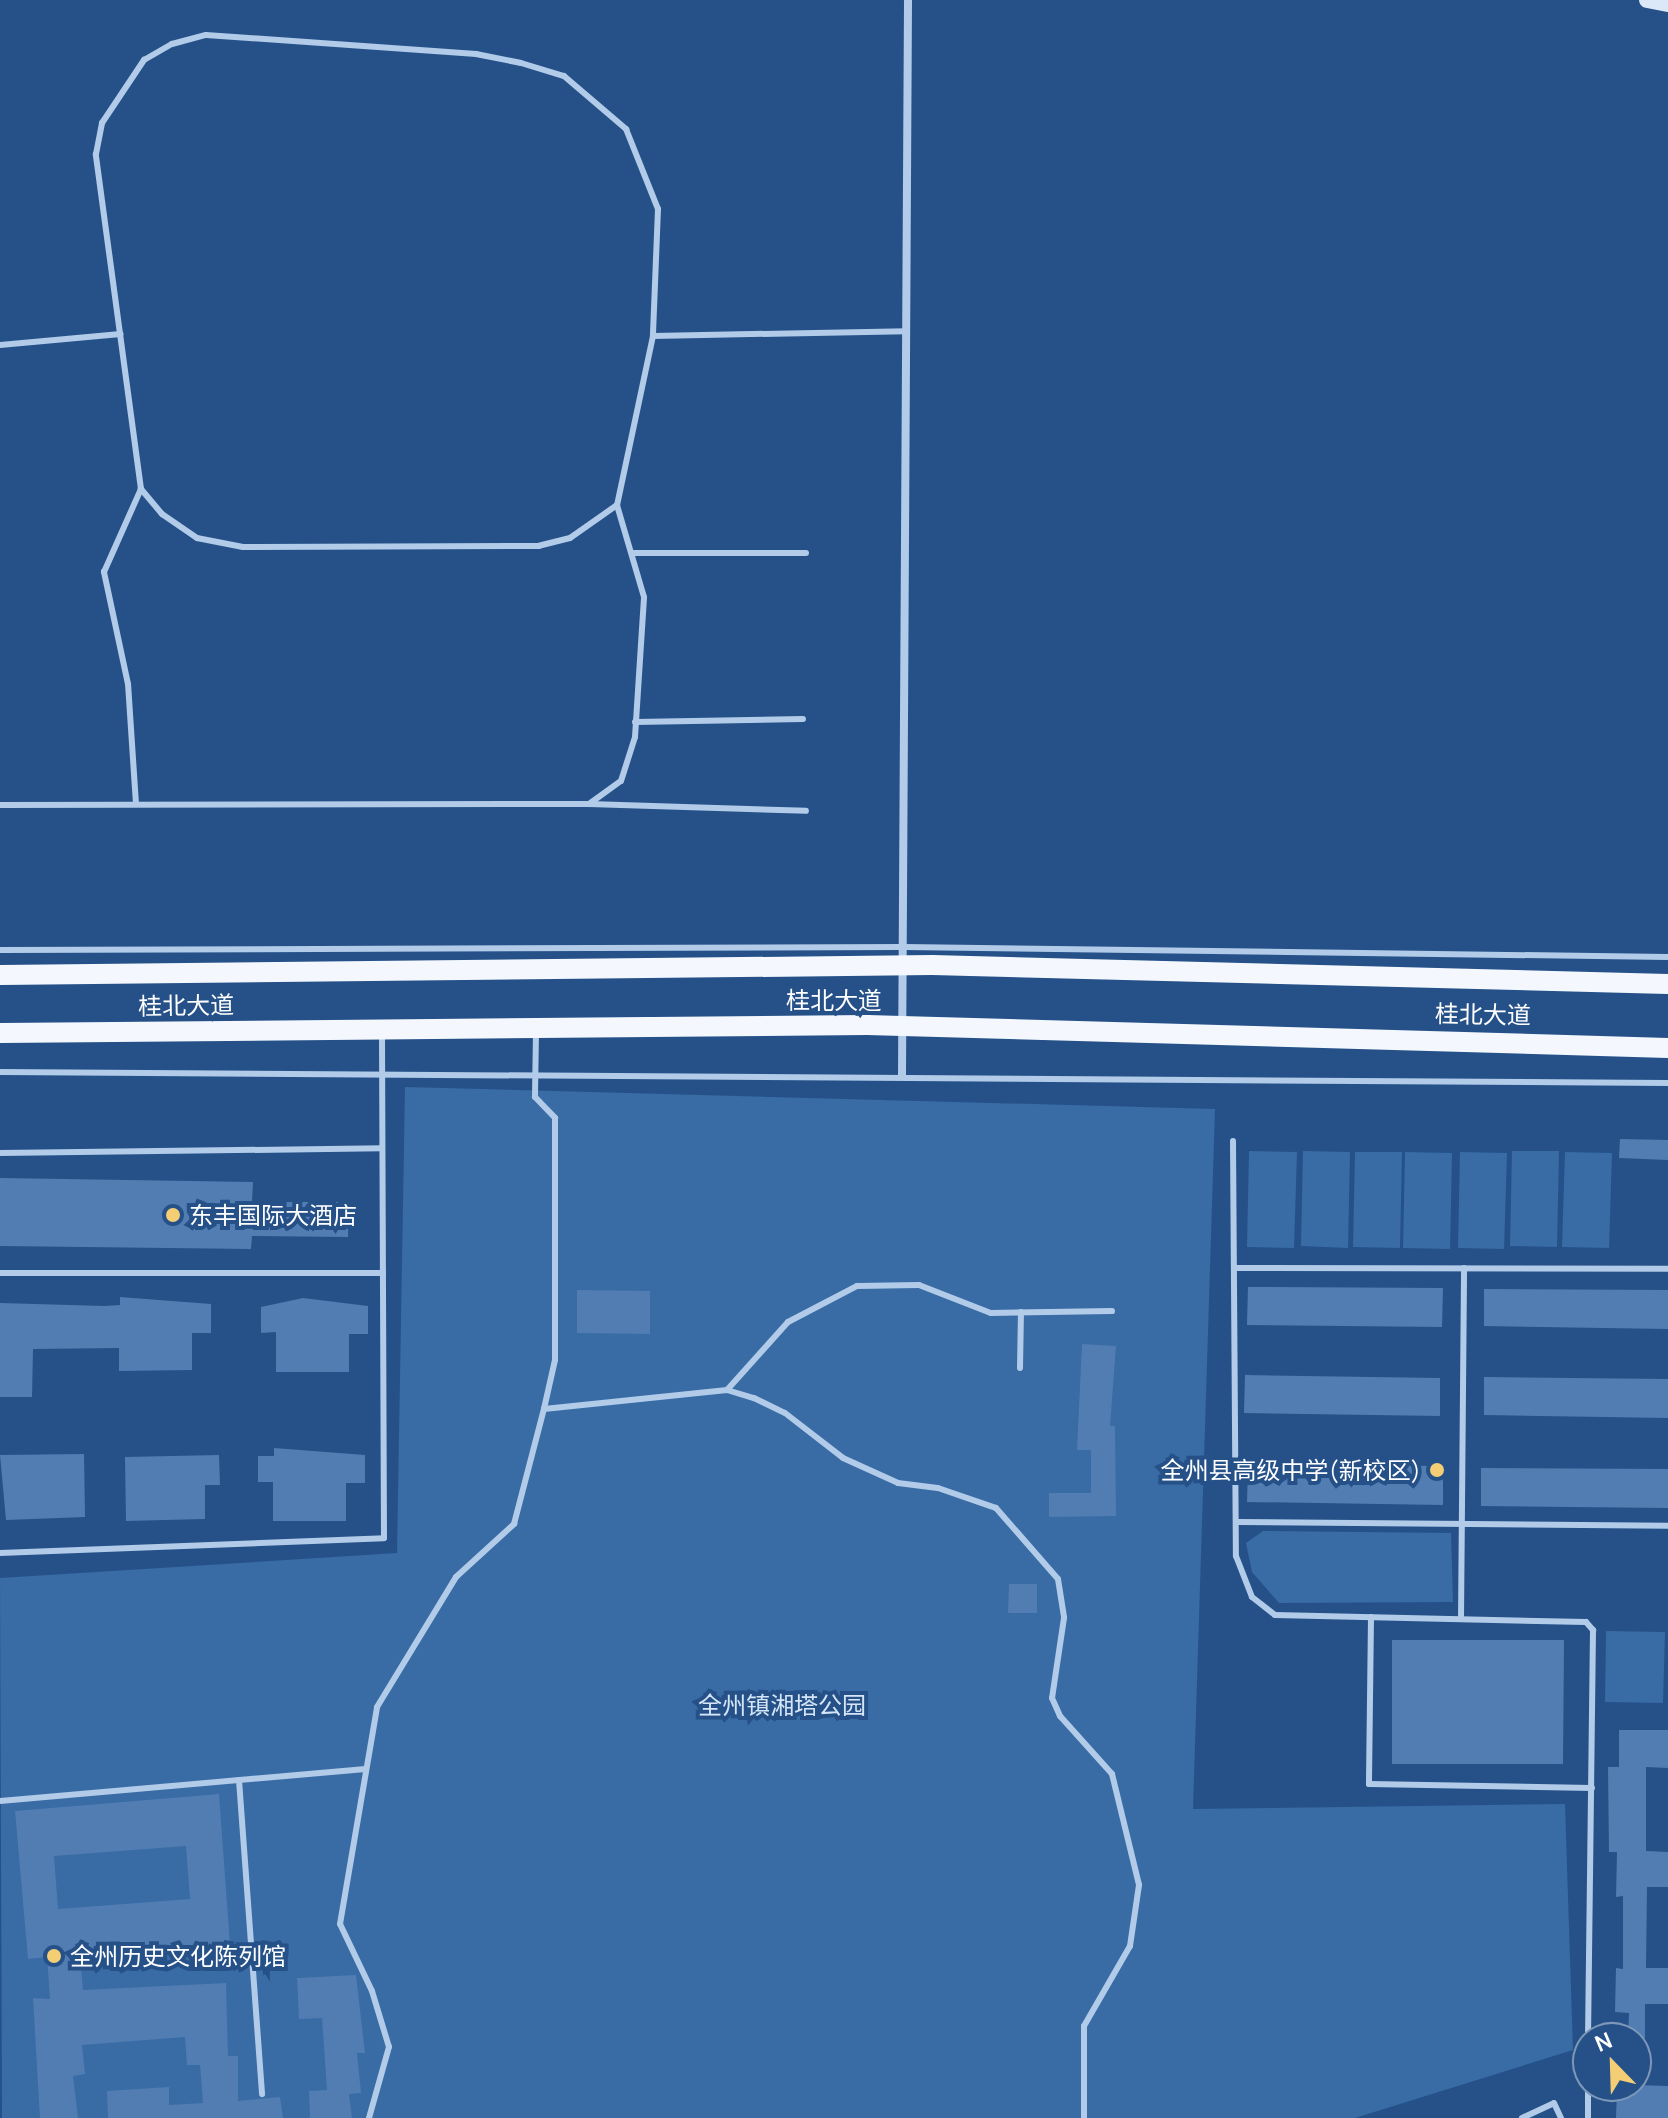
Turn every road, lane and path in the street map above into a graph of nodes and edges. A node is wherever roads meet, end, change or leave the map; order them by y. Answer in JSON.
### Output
{"nodes":[{"id":1,"x":908,"y":0,"type":"edge"},
{"id":2,"x":1647,"y":0,"type":"edge"},
{"id":3,"x":1668,"y":4,"type":"edge"},
{"id":4,"x":906,"y":331,"type":"junction"},
{"id":5,"x":120,"y":334,"type":"junction"},
{"id":6,"x":653,"y":336,"type":"junction"},
{"id":7,"x":0,"y":345,"type":"edge"},
{"id":8,"x":141,"y":489,"type":"junction"},
{"id":9,"x":617,"y":505,"type":"junction"},
{"id":10,"x":634,"y":553,"type":"junction"},
{"id":11,"x":806,"y":553,"type":"dead end"},
{"id":12,"x":803,"y":719,"type":"dead end"},
{"id":13,"x":635,"y":722,"type":"junction"},
{"id":14,"x":136,"y":804,"type":"junction"},
{"id":15,"x":589,"y":804,"type":"junction"},
{"id":16,"x":0,"y":805,"type":"edge"},
{"id":17,"x":806,"y":811,"type":"dead end"},
{"id":18,"x":0,"y":950,"type":"edge"},
{"id":19,"x":904,"y":956,"type":"junction"},
{"id":20,"x":1668,"y":957,"type":"edge"},
{"id":21,"x":0,"y":975,"type":"edge"},
{"id":22,"x":1668,"y":984,"type":"edge"},
{"id":23,"x":903,"y":1026,"type":"junction"},
{"id":24,"x":536,"y":1028,"type":"junction"},
{"id":25,"x":382,"y":1030,"type":"junction"},
{"id":26,"x":0,"y":1033,"type":"edge"},
{"id":27,"x":1668,"y":1048,"type":"edge"},
{"id":28,"x":0,"y":1072,"type":"edge"},
{"id":29,"x":535,"y":1073,"type":"junction"},
{"id":30,"x":382,"y":1076,"type":"junction"},
{"id":31,"x":902,"y":1076,"type":"junction"},
{"id":32,"x":1668,"y":1083,"type":"edge"},
{"id":33,"x":1233,"y":1141,"type":"dead end"},
{"id":34,"x":382,"y":1148,"type":"junction"},
{"id":35,"x":0,"y":1153,"type":"edge"},
{"id":36,"x":1234,"y":1268,"type":"junction"},
{"id":37,"x":1464,"y":1268,"type":"junction"},
{"id":38,"x":1668,"y":1269,"type":"edge"},
{"id":39,"x":0,"y":1273,"type":"edge"},
{"id":40,"x":383,"y":1273,"type":"junction"},
{"id":41,"x":1112,"y":1311,"type":"dead end"},
{"id":42,"x":1021,"y":1312,"type":"junction"},
{"id":43,"x":1020,"y":1368,"type":"dead end"},
{"id":44,"x":727,"y":1390,"type":"junction"},
{"id":45,"x":544,"y":1409,"type":"junction"},
{"id":46,"x":1236,"y":1522,"type":"junction"},
{"id":47,"x":1462,"y":1524,"type":"junction"},
{"id":48,"x":1668,"y":1526,"type":"edge"},
{"id":49,"x":0,"y":1553,"type":"edge"},
{"id":50,"x":1371,"y":1617,"type":"junction"},
{"id":51,"x":1461,"y":1619,"type":"junction"},
{"id":52,"x":366,"y":1769,"type":"junction"},
{"id":53,"x":239,"y":1780,"type":"junction"},
{"id":54,"x":1592,"y":1788,"type":"junction"},
{"id":55,"x":0,"y":1801,"type":"edge"},
{"id":56,"x":1588,"y":2022,"type":"edge"},
{"id":57,"x":262,"y":2094,"type":"dead end"},
{"id":58,"x":369,"y":2118,"type":"edge"},
{"id":59,"x":1084,"y":2118,"type":"edge"},
{"id":60,"x":1522,"y":2118,"type":"edge"},
{"id":61,"x":1561,"y":2118,"type":"edge"}],
"edges":[{"from":1,"to":4,"type":"street"},
{"from":2,"to":3,"type":"main road"},
{"from":4,"to":6,"type":"lane"},
{"from":4,"to":19,"type":"street"},
{"from":5,"to":6,"type":"lane"},
{"from":5,"to":7,"type":"lane"},
{"from":5,"to":8,"type":"lane"},
{"from":6,"to":9,"type":"lane"},
{"from":8,"to":9,"type":"lane"},
{"from":8,"to":14,"type":"lane"},
{"from":9,"to":10,"type":"lane"},
{"from":10,"to":11,"type":"lane"},
{"from":10,"to":13,"type":"lane"},
{"from":12,"to":13,"type":"lane"},
{"from":13,"to":15,"type":"lane"},
{"from":14,"to":15,"type":"lane"},
{"from":14,"to":16,"type":"lane"},
{"from":15,"to":17,"type":"lane"},
{"from":18,"to":19,"type":"lane"},
{"from":19,"to":20,"type":"lane"},
{"from":19,"to":21,"type":"main road","name":"桂北大道"},
{"from":19,"to":22,"type":"main road","name":"桂北大道"},
{"from":19,"to":23,"type":"street"},
{"from":23,"to":24,"type":"main road","name":"桂北大道"},
{"from":23,"to":27,"type":"main road","name":"桂北大道"},
{"from":23,"to":31,"type":"street"},
{"from":24,"to":25,"type":"main road","name":"桂北大道"},
{"from":24,"to":29,"type":"lane"},
{"from":25,"to":26,"type":"main road","name":"桂北大道"},
{"from":25,"to":30,"type":"lane"},
{"from":28,"to":30,"type":"lane"},
{"from":29,"to":30,"type":"lane"},
{"from":29,"to":31,"type":"lane"},
{"from":29,"to":45,"type":"lane"},
{"from":30,"to":34,"type":"lane"},
{"from":31,"to":32,"type":"lane"},
{"from":33,"to":36,"type":"lane"},
{"from":34,"to":35,"type":"lane"},
{"from":34,"to":40,"type":"lane"},
{"from":36,"to":37,"type":"lane"},
{"from":36,"to":46,"type":"lane"},
{"from":37,"to":38,"type":"lane"},
{"from":37,"to":47,"type":"lane"},
{"from":39,"to":40,"type":"lane"},
{"from":40,"to":49,"type":"lane"},
{"from":41,"to":42,"type":"lane"},
{"from":42,"to":43,"type":"lane"},
{"from":42,"to":44,"type":"lane"},
{"from":44,"to":45,"type":"lane"},
{"from":44,"to":59,"type":"lane"},
{"from":45,"to":52,"type":"lane"},
{"from":46,"to":47,"type":"lane"},
{"from":46,"to":50,"type":"lane"},
{"from":47,"to":48,"type":"lane"},
{"from":47,"to":51,"type":"lane"},
{"from":50,"to":51,"type":"lane"},
{"from":50,"to":54,"type":"lane"},
{"from":51,"to":54,"type":"lane"},
{"from":52,"to":53,"type":"lane"},
{"from":52,"to":58,"type":"lane"},
{"from":53,"to":55,"type":"lane"},
{"from":53,"to":57,"type":"lane"},
{"from":54,"to":56,"type":"lane"},
{"from":60,"to":61,"type":"lane"}]}
